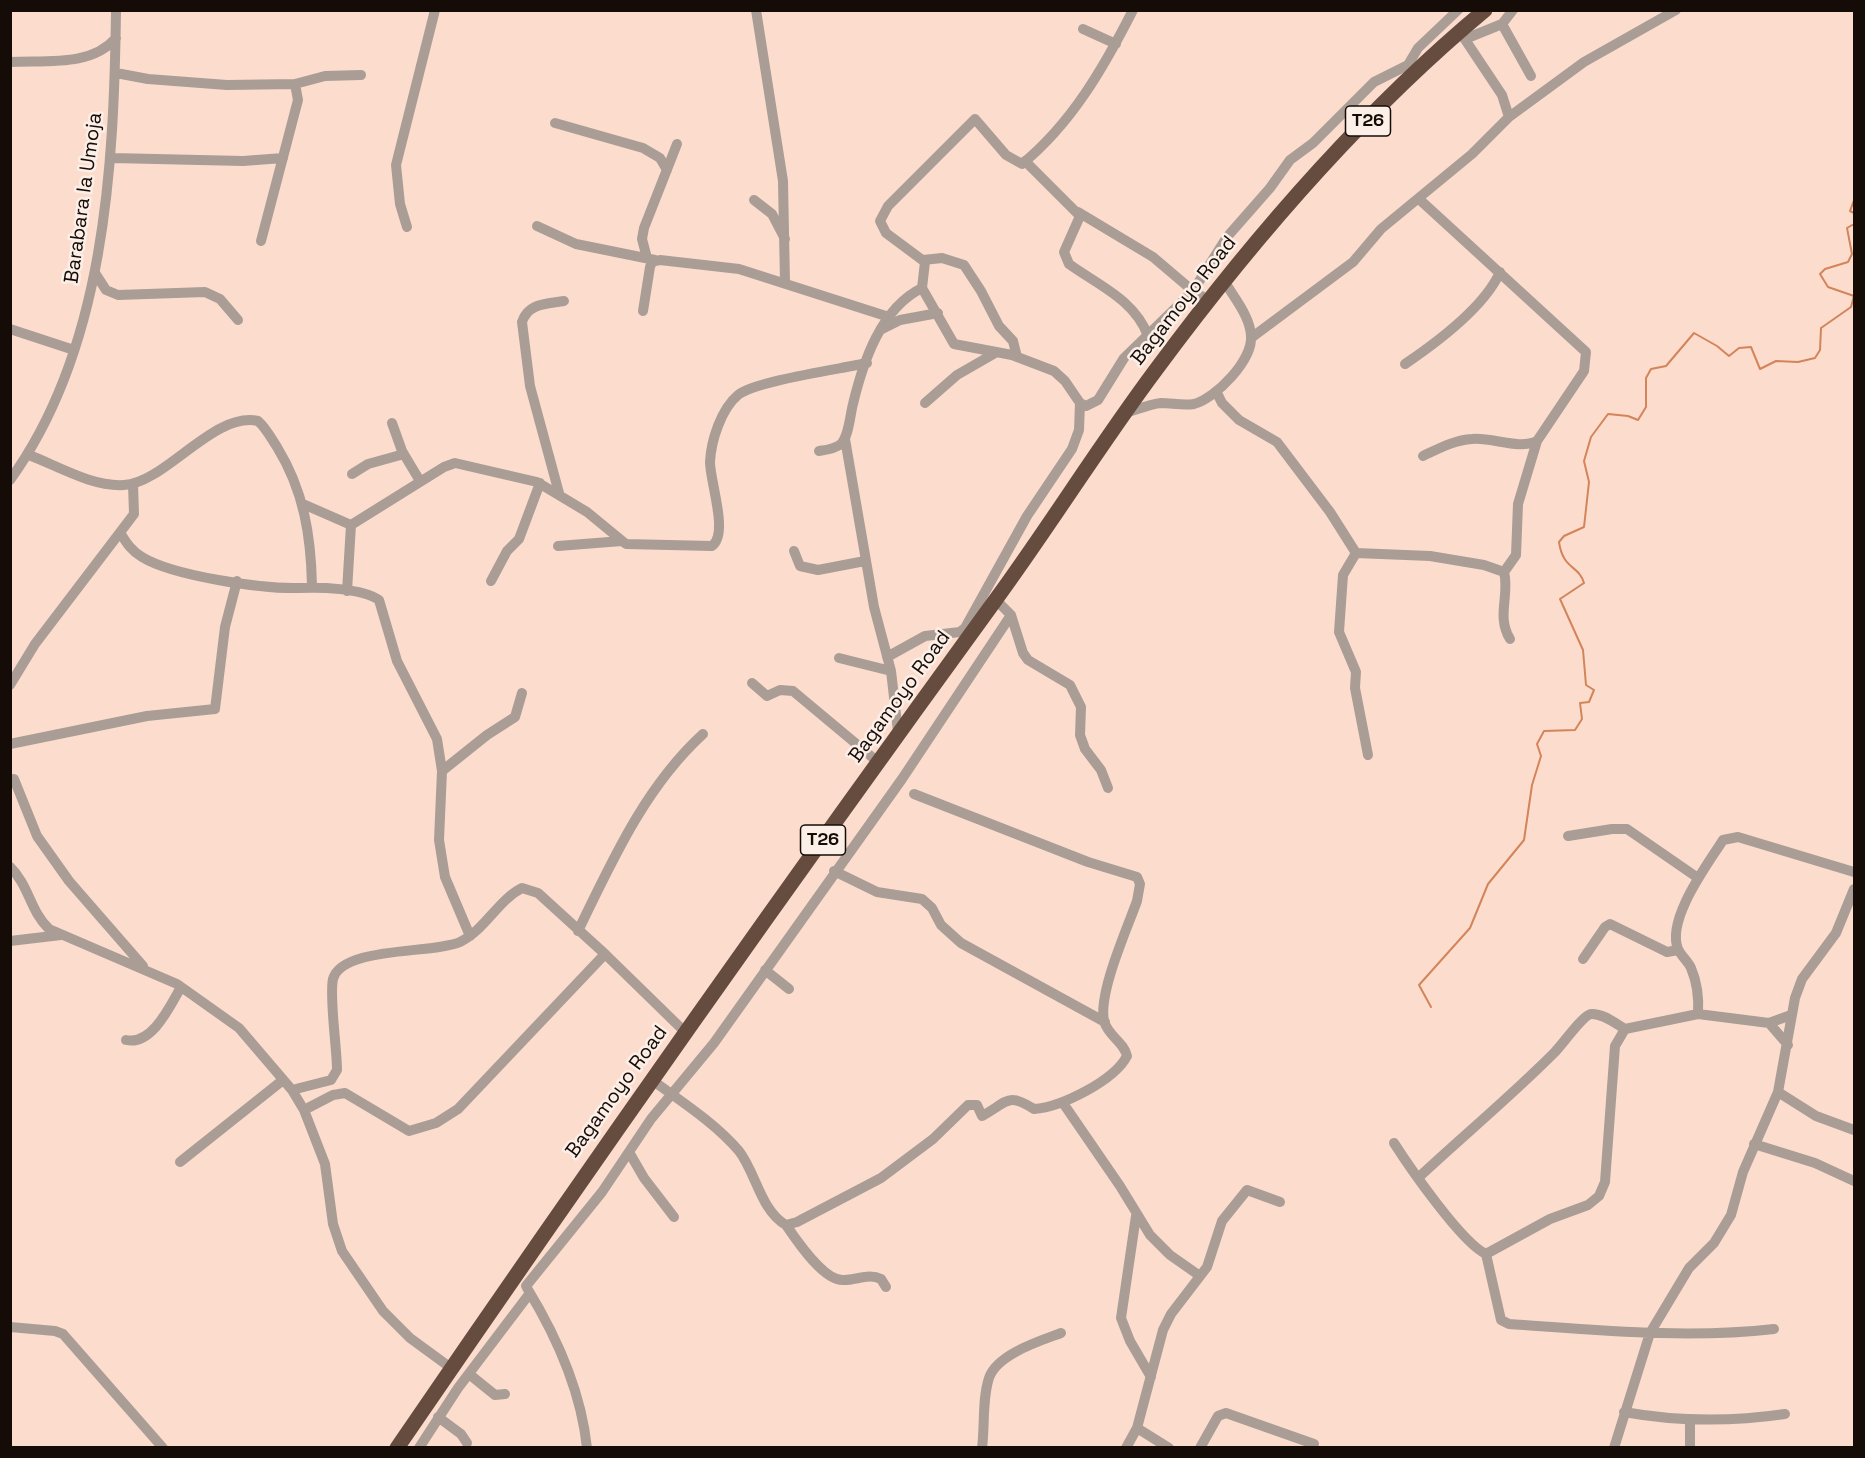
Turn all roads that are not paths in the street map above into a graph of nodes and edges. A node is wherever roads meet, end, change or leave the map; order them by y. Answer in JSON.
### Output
{"nodes":[{"id":1,"x":116,"y":10,"type":"edge"},
{"id":2,"x":435,"y":10,"type":"edge"},
{"id":3,"x":756,"y":10,"type":"edge"},
{"id":4,"x":1133,"y":10,"type":"edge"},
{"id":5,"x":1458,"y":10,"type":"edge"},
{"id":6,"x":1485,"y":10,"type":"edge"},
{"id":7,"x":1513,"y":10,"type":"edge"},
{"id":8,"x":1676,"y":10,"type":"edge"},
{"id":9,"x":1502,"y":24,"type":"junction"},
{"id":10,"x":1083,"y":29,"type":"dead end"},
{"id":11,"x":1462,"y":35,"type":"junction"},
{"id":12,"x":116,"y":38,"type":"junction"},
{"id":13,"x":1116,"y":44,"type":"junction"},
{"id":14,"x":10,"y":62,"type":"edge"},
{"id":15,"x":116,"y":73,"type":"junction"},
{"id":16,"x":361,"y":75,"type":"dead end"},
{"id":17,"x":1531,"y":76,"type":"dead end"},
{"id":18,"x":295,"y":84,"type":"junction"},
{"id":19,"x":1509,"y":117,"type":"junction"},
{"id":20,"x":555,"y":123,"type":"dead end"},
{"id":21,"x":676,"y":144,"type":"dead end"},
{"id":22,"x":112,"y":158,"type":"junction"},
{"id":23,"x":283,"y":158,"type":"junction"},
{"id":24,"x":1025,"y":161,"type":"junction"},
{"id":25,"x":668,"y":170,"type":"junction"},
{"id":26,"x":1419,"y":199,"type":"junction"},
{"id":27,"x":754,"y":200,"type":"dead end"},
{"id":28,"x":1078,"y":212,"type":"junction"},
{"id":29,"x":537,"y":226,"type":"dead end"},
{"id":30,"x":407,"y":227,"type":"dead end"},
{"id":31,"x":785,"y":239,"type":"junction"},
{"id":32,"x":261,"y":241,"type":"dead end"},
{"id":33,"x":651,"y":259,"type":"junction"},
{"id":34,"x":923,"y":260,"type":"junction"},
{"id":35,"x":1500,"y":272,"type":"junction"},
{"id":36,"x":95,"y":273,"type":"junction"},
{"id":37,"x":1225,"y":282,"type":"junction"},
{"id":38,"x":785,"y":283,"type":"junction"},
{"id":39,"x":922,"y":288,"type":"junction"},
{"id":40,"x":1194,"y":291,"type":"junction"},
{"id":41,"x":564,"y":301,"type":"dead end"},
{"id":42,"x":1210,"y":301,"type":"junction"},
{"id":43,"x":644,"y":311,"type":"dead end"},
{"id":44,"x":938,"y":313,"type":"junction"},
{"id":45,"x":889,"y":317,"type":"junction"},
{"id":46,"x":238,"y":320,"type":"dead end"},
{"id":47,"x":10,"y":329,"type":"edge"},
{"id":48,"x":881,"y":329,"type":"junction"},
{"id":49,"x":1148,"y":336,"type":"junction"},
{"id":50,"x":1251,"y":338,"type":"junction"},
{"id":51,"x":74,"y":350,"type":"junction"},
{"id":52,"x":997,"y":352,"type":"junction"},
{"id":53,"x":1017,"y":357,"type":"junction"},
{"id":54,"x":867,"y":363,"type":"junction"},
{"id":55,"x":1405,"y":364,"type":"dead end"},
{"id":56,"x":1217,"y":393,"type":"junction"},
{"id":57,"x":925,"y":403,"type":"dead end"},
{"id":58,"x":1080,"y":403,"type":"junction"},
{"id":59,"x":1125,"y":413,"type":"junction"},
{"id":60,"x":392,"y":423,"type":"dead end"},
{"id":61,"x":845,"y":439,"type":"junction"},
{"id":62,"x":1537,"y":441,"type":"junction"},
{"id":63,"x":819,"y":451,"type":"dead end"},
{"id":64,"x":404,"y":454,"type":"junction"},
{"id":65,"x":29,"y":455,"type":"junction"},
{"id":66,"x":1423,"y":456,"type":"dead end"},
{"id":67,"x":352,"y":474,"type":"dead end"},
{"id":68,"x":10,"y":480,"type":"edge"},
{"id":69,"x":420,"y":481,"type":"junction"},
{"id":70,"x":540,"y":483,"type":"junction"},
{"id":71,"x":133,"y":484,"type":"junction"},
{"id":72,"x":559,"y":493,"type":"junction"},
{"id":73,"x":303,"y":504,"type":"junction"},
{"id":74,"x":351,"y":525,"type":"junction"},
{"id":75,"x":121,"y":534,"type":"junction"},
{"id":76,"x":622,"y":542,"type":"junction"},
{"id":77,"x":558,"y":546,"type":"dead end"},
{"id":78,"x":794,"y":551,"type":"dead end"},
{"id":79,"x":1356,"y":553,"type":"junction"},
{"id":80,"x":865,"y":561,"type":"junction"},
{"id":81,"x":1504,"y":572,"type":"junction"},
{"id":82,"x":491,"y":581,"type":"dead end"},
{"id":83,"x":237,"y":582,"type":"junction"},
{"id":84,"x":312,"y":586,"type":"junction"},
{"id":85,"x":347,"y":591,"type":"junction"},
{"id":86,"x":996,"y":600,"type":"junction"},
{"id":87,"x":1011,"y":615,"type":"junction"},
{"id":88,"x":1510,"y":639,"type":"dead end"},
{"id":89,"x":887,"y":657,"type":"junction"},
{"id":90,"x":839,"y":658,"type":"dead end"},
{"id":91,"x":891,"y":671,"type":"junction"},
{"id":92,"x":752,"y":683,"type":"dead end"},
{"id":93,"x":10,"y":685,"type":"edge"},
{"id":94,"x":522,"y":693,"type":"dead end"},
{"id":95,"x":898,"y":732,"type":"junction"},
{"id":96,"x":703,"y":734,"type":"dead end"},
{"id":97,"x":10,"y":744,"type":"edge"},
{"id":98,"x":1368,"y":755,"type":"dead end"},
{"id":99,"x":878,"y":762,"type":"junction"},
{"id":100,"x":442,"y":771,"type":"junction"},
{"id":101,"x":12,"y":774,"type":"edge"},
{"id":102,"x":897,"y":786,"type":"junction"},
{"id":103,"x":1108,"y":788,"type":"dead end"},
{"id":104,"x":10,"y":790,"type":"edge"},
{"id":105,"x":914,"y":794,"type":"junction"},
{"id":106,"x":1568,"y":836,"type":"dead end"},
{"id":107,"x":1044,"y":851,"type":"dead end"},
{"id":108,"x":10,"y":867,"type":"edge"},
{"id":109,"x":834,"y":871,"type":"junction"},
{"id":110,"x":1854,"y":872,"type":"edge"},
{"id":111,"x":1698,"y":878,"type":"junction"},
{"id":112,"x":1854,"y":889,"type":"edge"},
{"id":113,"x":578,"y":931,"type":"junction"},
{"id":114,"x":61,"y":935,"type":"junction"},
{"id":115,"x":470,"y":936,"type":"junction"},
{"id":116,"x":10,"y":941,"type":"edge"},
{"id":117,"x":1678,"y":950,"type":"junction"},
{"id":118,"x":605,"y":954,"type":"junction"},
{"id":119,"x":1582,"y":958,"type":"dead end"},
{"id":120,"x":145,"y":969,"type":"junction"},
{"id":121,"x":765,"y":970,"type":"junction"},
{"id":122,"x":181,"y":987,"type":"junction"},
{"id":123,"x":789,"y":989,"type":"dead end"},
{"id":124,"x":1698,"y":1014,"type":"junction"},
{"id":125,"x":1791,"y":1015,"type":"junction"},
{"id":126,"x":1104,"y":1022,"type":"junction"},
{"id":127,"x":1769,"y":1023,"type":"junction"},
{"id":128,"x":1625,"y":1029,"type":"junction"},
{"id":129,"x":686,"y":1033,"type":"junction"},
{"id":130,"x":126,"y":1040,"type":"dead end"},
{"id":131,"x":1788,"y":1046,"type":"junction"},
{"id":132,"x":283,"y":1080,"type":"junction"},
{"id":133,"x":652,"y":1080,"type":"junction"},
{"id":134,"x":292,"y":1090,"type":"junction"},
{"id":135,"x":1778,"y":1092,"type":"junction"},
{"id":136,"x":671,"y":1094,"type":"junction"},
{"id":137,"x":1063,"y":1103,"type":"junction"},
{"id":138,"x":304,"y":1110,"type":"junction"},
{"id":139,"x":1854,"y":1130,"type":"edge"},
{"id":140,"x":1394,"y":1143,"type":"dead end"},
{"id":141,"x":1754,"y":1144,"type":"junction"},
{"id":142,"x":629,"y":1152,"type":"junction"},
{"id":143,"x":180,"y":1162,"type":"dead end"},
{"id":144,"x":1418,"y":1178,"type":"junction"},
{"id":145,"x":1854,"y":1181,"type":"edge"},
{"id":146,"x":1280,"y":1202,"type":"dead end"},
{"id":147,"x":1136,"y":1216,"type":"junction"},
{"id":148,"x":674,"y":1217,"type":"dead end"},
{"id":149,"x":786,"y":1225,"type":"junction"},
{"id":150,"x":1486,"y":1254,"type":"junction"},
{"id":151,"x":518,"y":1272,"type":"junction"},
{"id":152,"x":1200,"y":1276,"type":"junction"},
{"id":153,"x":886,"y":1287,"type":"dead end"},
{"id":154,"x":528,"y":1289,"type":"junction"},
{"id":155,"x":10,"y":1327,"type":"edge"},
{"id":156,"x":1774,"y":1329,"type":"dead end"},
{"id":157,"x":1061,"y":1333,"type":"dead end"},
{"id":158,"x":1650,"y":1333,"type":"junction"},
{"id":159,"x":451,"y":1368,"type":"junction"},
{"id":160,"x":468,"y":1374,"type":"junction"},
{"id":161,"x":1151,"y":1377,"type":"junction"},
{"id":162,"x":505,"y":1394,"type":"dead end"},
{"id":163,"x":1624,"y":1412,"type":"junction"},
{"id":164,"x":1785,"y":1414,"type":"dead end"},
{"id":165,"x":438,"y":1417,"type":"junction"},
{"id":166,"x":1690,"y":1421,"type":"junction"},
{"id":167,"x":1137,"y":1428,"type":"junction"},
{"id":168,"x":467,"y":1443,"type":"dead end"},
{"id":169,"x":1314,"y":1444,"type":"dead end"},
{"id":170,"x":163,"y":1448,"type":"edge"},
{"id":171,"x":397,"y":1448,"type":"edge"},
{"id":172,"x":419,"y":1448,"type":"edge"},
{"id":173,"x":587,"y":1448,"type":"edge"},
{"id":174,"x":982,"y":1448,"type":"edge"},
{"id":175,"x":1126,"y":1448,"type":"edge"},
{"id":176,"x":1169,"y":1448,"type":"edge"},
{"id":177,"x":1200,"y":1448,"type":"edge"},
{"id":178,"x":1614,"y":1448,"type":"edge"},
{"id":179,"x":1690,"y":1448,"type":"edge"}],
"edges":[{"from":1,"to":12,"type":"street","name":"Barabara la Umoja"},
{"from":2,"to":30,"type":"street"},
{"from":3,"to":31,"type":"street"},
{"from":4,"to":13,"type":"street"},
{"from":5,"to":40,"type":"street"},
{"from":6,"to":11,"type":"highway","name":"Bagamoyo Road","number":"T26"},
{"from":7,"to":9,"type":"street"},
{"from":8,"to":19,"type":"street"},
{"from":9,"to":11,"type":"street"},
{"from":9,"to":17,"type":"street"},
{"from":10,"to":13,"type":"street"},
{"from":11,"to":19,"type":"street"},
{"from":11,"to":37,"type":"highway","name":"Bagamoyo Road","number":"T26"},
{"from":12,"to":14,"type":"street"},
{"from":12,"to":15,"type":"street","name":"Barabara la Umoja"},
{"from":13,"to":24,"type":"street"},
{"from":15,"to":18,"type":"street"},
{"from":15,"to":22,"type":"street","name":"Barabara la Umoja"},
{"from":16,"to":18,"type":"street"},
{"from":18,"to":23,"type":"street"},
{"from":19,"to":26,"type":"street"},
{"from":20,"to":25,"type":"street"},
{"from":21,"to":25,"type":"street"},
{"from":22,"to":23,"type":"street"},
{"from":22,"to":36,"type":"street","name":"Barabara la Umoja"},
{"from":23,"to":32,"type":"street"},
{"from":24,"to":28,"type":"street"},
{"from":24,"to":34,"type":"street"},
{"from":25,"to":33,"type":"street"},
{"from":26,"to":35,"type":"street"},
{"from":26,"to":50,"type":"street"},
{"from":27,"to":31,"type":"street"},
{"from":28,"to":40,"type":"street"},
{"from":28,"to":49,"type":"street"},
{"from":29,"to":33,"type":"street"},
{"from":31,"to":38,"type":"street"},
{"from":33,"to":38,"type":"street"},
{"from":33,"to":43,"type":"street"},
{"from":34,"to":39,"type":"street"},
{"from":34,"to":53,"type":"street"},
{"from":35,"to":55,"type":"street"},
{"from":35,"to":62,"type":"street"},
{"from":36,"to":46,"type":"street"},
{"from":36,"to":51,"type":"street","name":"Barabara la Umoja"},
{"from":37,"to":42,"type":"highway","name":"Bagamoyo Road","number":"T26"},
{"from":37,"to":50,"type":"street"},
{"from":38,"to":45,"type":"street"},
{"from":39,"to":44,"type":"street"},
{"from":39,"to":45,"type":"street"},
{"from":40,"to":42,"type":"street"},
{"from":40,"to":49,"type":"street"},
{"from":41,"to":72,"type":"street"},
{"from":42,"to":59,"type":"highway","name":"Bagamoyo Road","number":"T26"},
{"from":44,"to":48,"type":"street"},
{"from":44,"to":52,"type":"street"},
{"from":45,"to":48,"type":"street"},
{"from":47,"to":51,"type":"street"},
{"from":48,"to":54,"type":"street"},
{"from":49,"to":58,"type":"street"},
{"from":50,"to":56,"type":"street"},
{"from":51,"to":65,"type":"street","name":"Barabara la Umoja"},
{"from":52,"to":53,"type":"street"},
{"from":52,"to":57,"type":"street"},
{"from":53,"to":58,"type":"street"},
{"from":54,"to":61,"type":"street"},
{"from":54,"to":76,"type":"street"},
{"from":56,"to":59,"type":"street"},
{"from":56,"to":79,"type":"street"},
{"from":58,"to":89,"type":"street"},
{"from":59,"to":86,"type":"highway","name":"Bagamoyo Road","number":"T26"},
{"from":60,"to":64,"type":"street"},
{"from":61,"to":63,"type":"street"},
{"from":61,"to":80,"type":"street"},
{"from":62,"to":66,"type":"street"},
{"from":62,"to":81,"type":"street"},
{"from":64,"to":67,"type":"street"},
{"from":64,"to":69,"type":"street"},
{"from":65,"to":68,"type":"street","name":"Barabara la Umoja"},
{"from":65,"to":71,"type":"street"},
{"from":69,"to":70,"type":"street"},
{"from":69,"to":74,"type":"street"},
{"from":70,"to":72,"type":"street"},
{"from":70,"to":82,"type":"street"},
{"from":71,"to":73,"type":"street"},
{"from":71,"to":75,"type":"street"},
{"from":72,"to":76,"type":"street"},
{"from":73,"to":74,"type":"street"},
{"from":73,"to":84,"type":"street"},
{"from":74,"to":85,"type":"street"},
{"from":75,"to":83,"type":"street"},
{"from":75,"to":93,"type":"street"},
{"from":76,"to":77,"type":"street"},
{"from":78,"to":80,"type":"street"},
{"from":79,"to":81,"type":"street"},
{"from":79,"to":98,"type":"street"},
{"from":80,"to":89,"type":"street"},
{"from":81,"to":88,"type":"street"},
{"from":83,"to":84,"type":"street"},
{"from":83,"to":97,"type":"street"},
{"from":84,"to":85,"type":"street"},
{"from":85,"to":100,"type":"street"},
{"from":86,"to":87,"type":"street"},
{"from":86,"to":95,"type":"highway","name":"Bagamoyo Road","number":"T26"},
{"from":87,"to":102,"type":"street"},
{"from":87,"to":103,"type":"street"},
{"from":89,"to":91,"type":"street"},
{"from":90,"to":91,"type":"street"},
{"from":91,"to":95,"type":"street"},
{"from":92,"to":99,"type":"street"},
{"from":94,"to":100,"type":"street"},
{"from":95,"to":99,"type":"highway","name":"Bagamoyo Road","number":"T26"},
{"from":96,"to":113,"type":"street"},
{"from":99,"to":129,"type":"highway","name":"Bagamoyo Road","number":"T26"},
{"from":100,"to":115,"type":"street"},
{"from":101,"to":104,"type":"street"},
{"from":101,"to":120,"type":"street"},
{"from":102,"to":105,"type":"street"},
{"from":102,"to":109,"type":"street"},
{"from":105,"to":107,"type":"street"},
{"from":105,"to":126,"type":"street"},
{"from":106,"to":111,"type":"street"},
{"from":108,"to":114,"type":"street"},
{"from":109,"to":121,"type":"street"},
{"from":109,"to":126,"type":"street"},
{"from":110,"to":111,"type":"street"},
{"from":111,"to":117,"type":"street"},
{"from":112,"to":125,"type":"street"},
{"from":113,"to":115,"type":"street"},
{"from":113,"to":118,"type":"street"},
{"from":114,"to":116,"type":"street"},
{"from":114,"to":120,"type":"street"},
{"from":115,"to":134,"type":"street"},
{"from":117,"to":119,"type":"street"},
{"from":117,"to":124,"type":"street"},
{"from":118,"to":129,"type":"street"},
{"from":118,"to":138,"type":"street"},
{"from":120,"to":122,"type":"street"},
{"from":121,"to":123,"type":"street"},
{"from":121,"to":136,"type":"street"},
{"from":122,"to":130,"type":"street"},
{"from":122,"to":132,"type":"street"},
{"from":124,"to":127,"type":"street"},
{"from":124,"to":128,"type":"street"},
{"from":125,"to":127,"type":"street"},
{"from":125,"to":131,"type":"street"},
{"from":126,"to":137,"type":"street"},
{"from":127,"to":131,"type":"street"},
{"from":128,"to":144,"type":"street"},
{"from":128,"to":150,"type":"street"},
{"from":129,"to":133,"type":"highway","name":"Bagamoyo Road","number":"T26"},
{"from":131,"to":135,"type":"street"},
{"from":132,"to":134,"type":"street"},
{"from":132,"to":143,"type":"street"},
{"from":133,"to":136,"type":"street"},
{"from":133,"to":151,"type":"highway","name":"Bagamoyo Road","number":"T26"},
{"from":134,"to":138,"type":"street"},
{"from":135,"to":139,"type":"street"},
{"from":135,"to":141,"type":"street"},
{"from":136,"to":142,"type":"street"},
{"from":136,"to":149,"type":"street"},
{"from":137,"to":147,"type":"street"},
{"from":137,"to":149,"type":"street"},
{"from":138,"to":159,"type":"street"},
{"from":140,"to":144,"type":"street"},
{"from":141,"to":145,"type":"street"},
{"from":141,"to":158,"type":"street"},
{"from":142,"to":148,"type":"street"},
{"from":142,"to":154,"type":"street"},
{"from":144,"to":150,"type":"street"},
{"from":146,"to":152,"type":"street"},
{"from":147,"to":152,"type":"street"},
{"from":147,"to":161,"type":"street"},
{"from":149,"to":153,"type":"street"},
{"from":150,"to":158,"type":"street"},
{"from":151,"to":154,"type":"street"},
{"from":151,"to":159,"type":"highway","name":"Bagamoyo Road","number":"T26"},
{"from":152,"to":161,"type":"street"},
{"from":154,"to":160,"type":"street"},
{"from":154,"to":173,"type":"street"},
{"from":155,"to":170,"type":"street"},
{"from":156,"to":158,"type":"street"},
{"from":157,"to":174,"type":"street"},
{"from":158,"to":163,"type":"street"},
{"from":159,"to":171,"type":"highway","name":"Bagamoyo Road","number":"T26"},
{"from":160,"to":162,"type":"street"},
{"from":160,"to":165,"type":"street"},
{"from":161,"to":167,"type":"street"},
{"from":163,"to":166,"type":"street"},
{"from":163,"to":178,"type":"street"},
{"from":164,"to":166,"type":"street"},
{"from":165,"to":168,"type":"street"},
{"from":165,"to":172,"type":"street"},
{"from":166,"to":179,"type":"street"},
{"from":167,"to":175,"type":"street"},
{"from":167,"to":176,"type":"street"},
{"from":169,"to":177,"type":"street"}]}
